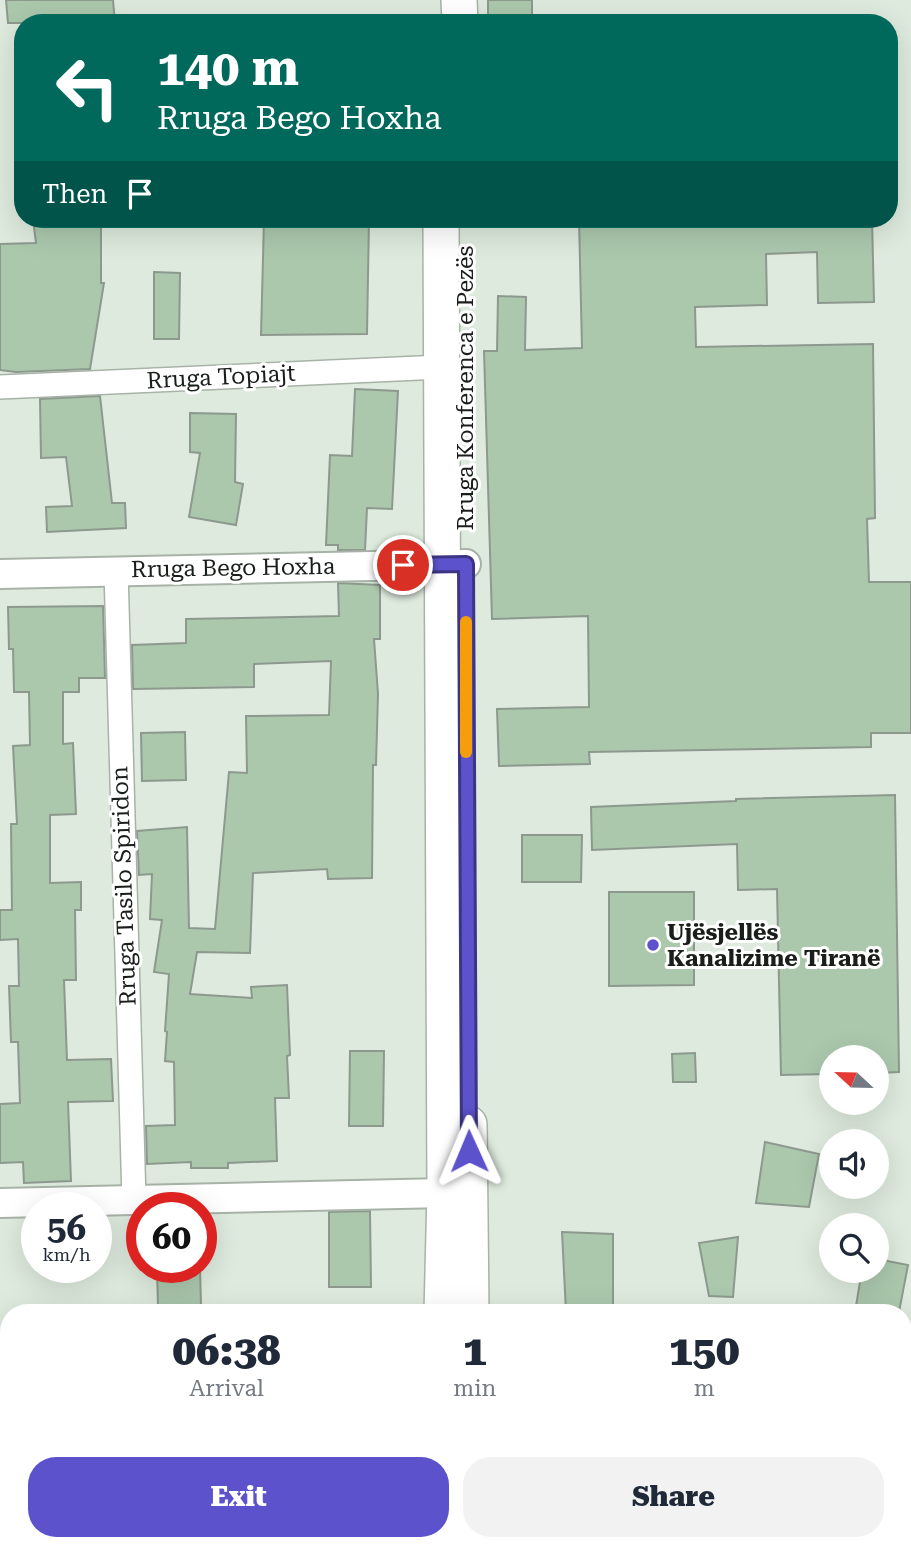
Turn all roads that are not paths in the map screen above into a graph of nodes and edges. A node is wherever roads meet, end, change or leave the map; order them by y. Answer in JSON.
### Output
{"nodes":[{"id":1,"x":441,"y":228,"type":"edge"},
{"id":2,"x":464,"y":228,"type":"edge"},
{"id":3,"x":441,"y":367,"type":"junction"},
{"id":4,"x":0,"y":387,"type":"edge"},
{"id":5,"x":455,"y":564,"type":"junction"},
{"id":6,"x":116,"y":571,"type":"junction"},
{"id":7,"x":0,"y":574,"type":"edge"},
{"id":8,"x":134,"y":1192,"type":"edge"},
{"id":9,"x":445,"y":1193,"type":"junction"},
{"id":10,"x":217,"y":1198,"type":"edge"},
{"id":11,"x":126,"y":1200,"type":"edge"},
{"id":12,"x":0,"y":1203,"type":"edge"},
{"id":13,"x":442,"y":1304,"type":"edge"},
{"id":14,"x":471,"y":1304,"type":"edge"}],
"edges":[{"from":1,"to":3,"type":"main road","name":"Rruga Konferenca e Pezës"},
{"from":2,"to":5,"type":"main road","name":"Rruga Konferenca e Pezës"},
{"from":3,"to":4,"type":"street","name":"Rruga Topiajt"},
{"from":3,"to":5,"type":"main road","name":"Rruga Konferenca e Pezës"},
{"from":5,"to":6,"type":"street","name":"Rruga Bego Hoxha"},
{"from":5,"to":9,"type":"main road","name":"Rruga Konferenca e Pezës"},
{"from":5,"to":14,"type":"main road","name":"Rruga Konferenca e Pezës"},
{"from":6,"to":7,"type":"street","name":"Rruga Bego Hoxha"},
{"from":6,"to":8,"type":"street","name":"Rruga Tasilo Spiridon"},
{"from":9,"to":10,"type":"street"},
{"from":9,"to":13,"type":"main road","name":"Rruga Konferenca e Pezës"},
{"from":11,"to":12,"type":"street"}]}
